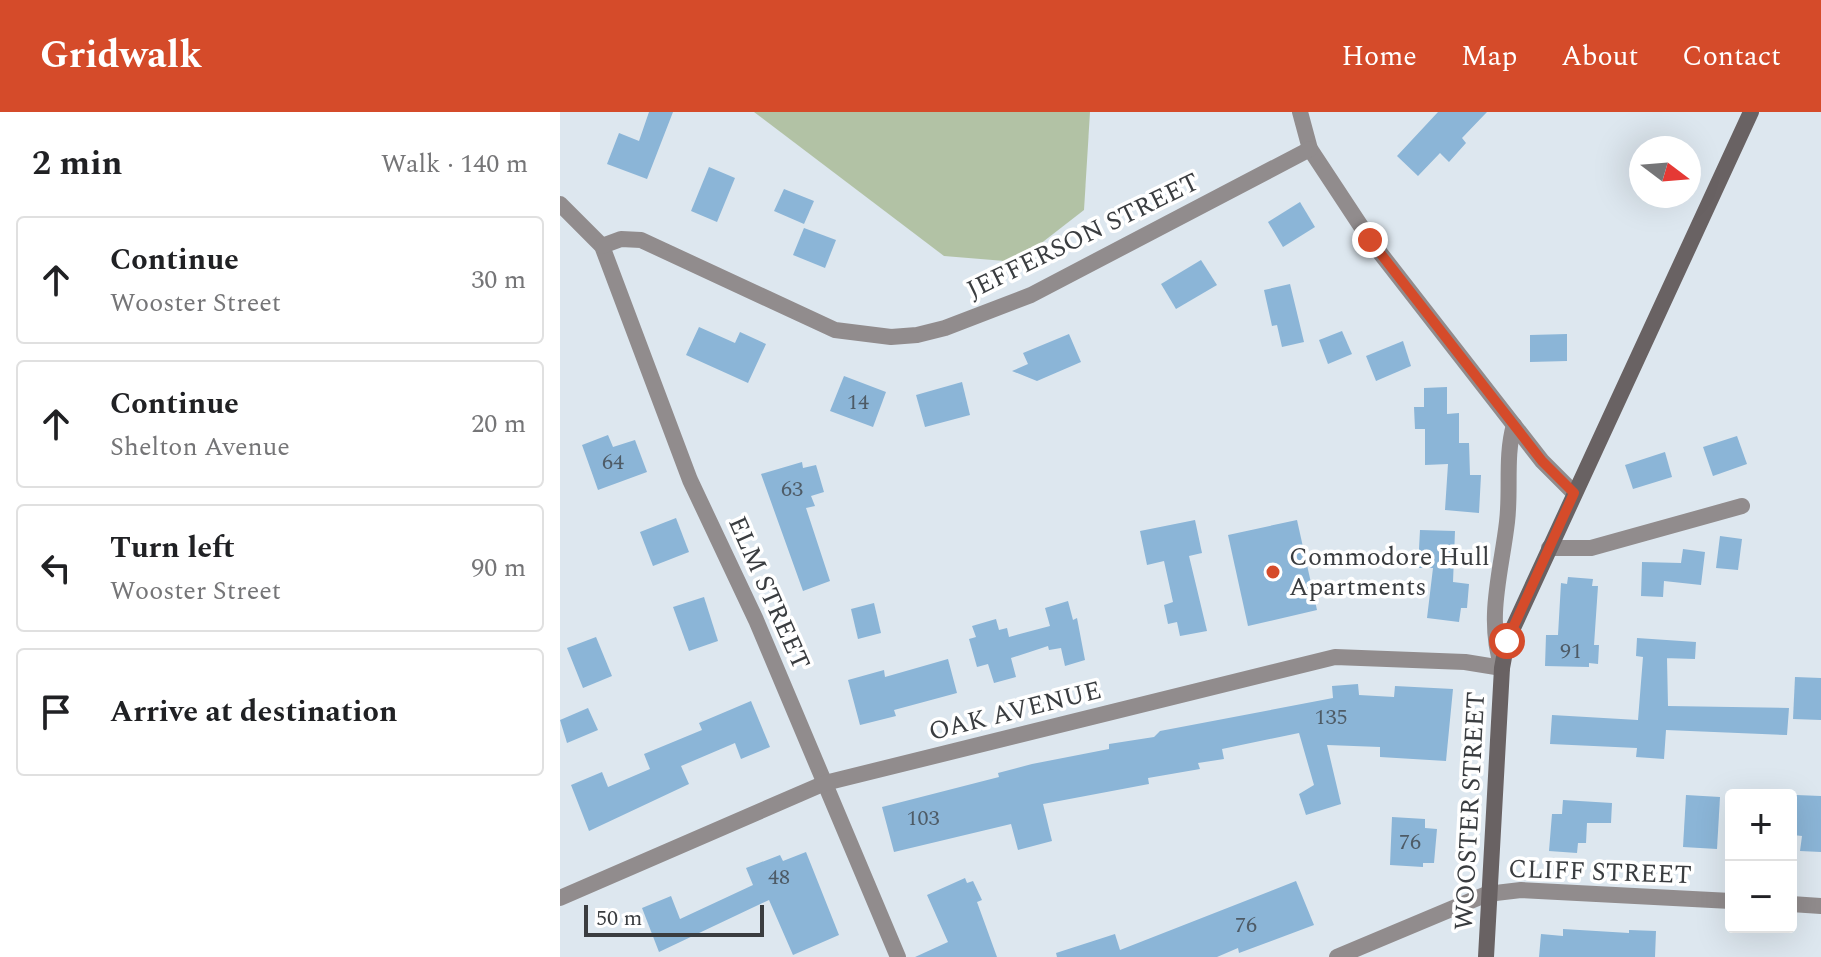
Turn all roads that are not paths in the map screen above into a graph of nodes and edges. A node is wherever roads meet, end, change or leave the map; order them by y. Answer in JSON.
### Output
{"nodes":[{"id":1,"x":1300,"y":112,"type":"edge"},
{"id":2,"x":1751,"y":112,"type":"edge"},
{"id":3,"x":1310,"y":149,"type":"junction"},
{"id":4,"x":560,"y":204,"type":"edge"},
{"id":5,"x":602,"y":246,"type":"junction"},
{"id":6,"x":1514,"y":425,"type":"junction"},
{"id":7,"x":1574,"y":493,"type":"junction"},
{"id":8,"x":1742,"y":506,"type":"dead end"},
{"id":9,"x":1549,"y":548,"type":"junction"},
{"id":10,"x":1502,"y":668,"type":"junction"},
{"id":11,"x":825,"y":783,"type":"junction"},
{"id":12,"x":1487,"y":894,"type":"junction"},
{"id":13,"x":560,"y":898,"type":"edge"},
{"id":14,"x":1725,"y":901,"type":"edge"},
{"id":15,"x":1797,"y":904,"type":"edge"},
{"id":16,"x":1821,"y":906,"type":"edge"},
{"id":17,"x":898,"y":957,"type":"edge"},
{"id":18,"x":1337,"y":957,"type":"edge"},
{"id":19,"x":1486,"y":957,"type":"edge"}],
"edges":[{"from":1,"to":3,"type":"street"},
{"from":2,"to":7,"type":"main road","name":"WOOSTER STREET"},
{"from":3,"to":5,"type":"street","name":"JEFFERSON STREET"},
{"from":3,"to":6,"type":"street"},
{"from":4,"to":5,"type":"street"},
{"from":5,"to":11,"type":"street","name":"ELM STREET"},
{"from":6,"to":7,"type":"street"},
{"from":6,"to":10,"type":"street","name":"WOOSTER STREET"},
{"from":7,"to":9,"type":"main road","name":"WOOSTER STREET"},
{"from":8,"to":9,"type":"street"},
{"from":9,"to":10,"type":"main road","name":"WOOSTER STREET"},
{"from":10,"to":11,"type":"street","name":"OAK AVENUE"},
{"from":10,"to":12,"type":"main road","name":"WOOSTER STREET"},
{"from":11,"to":13,"type":"street","name":"OAK AVENUE"},
{"from":11,"to":17,"type":"street","name":"ELM STREET"},
{"from":12,"to":14,"type":"street","name":"CLIFF STREET"},
{"from":12,"to":18,"type":"street","name":"CLIFF STREET"},
{"from":12,"to":19,"type":"main road","name":"WOOSTER STREET"},
{"from":15,"to":16,"type":"street"}]}
